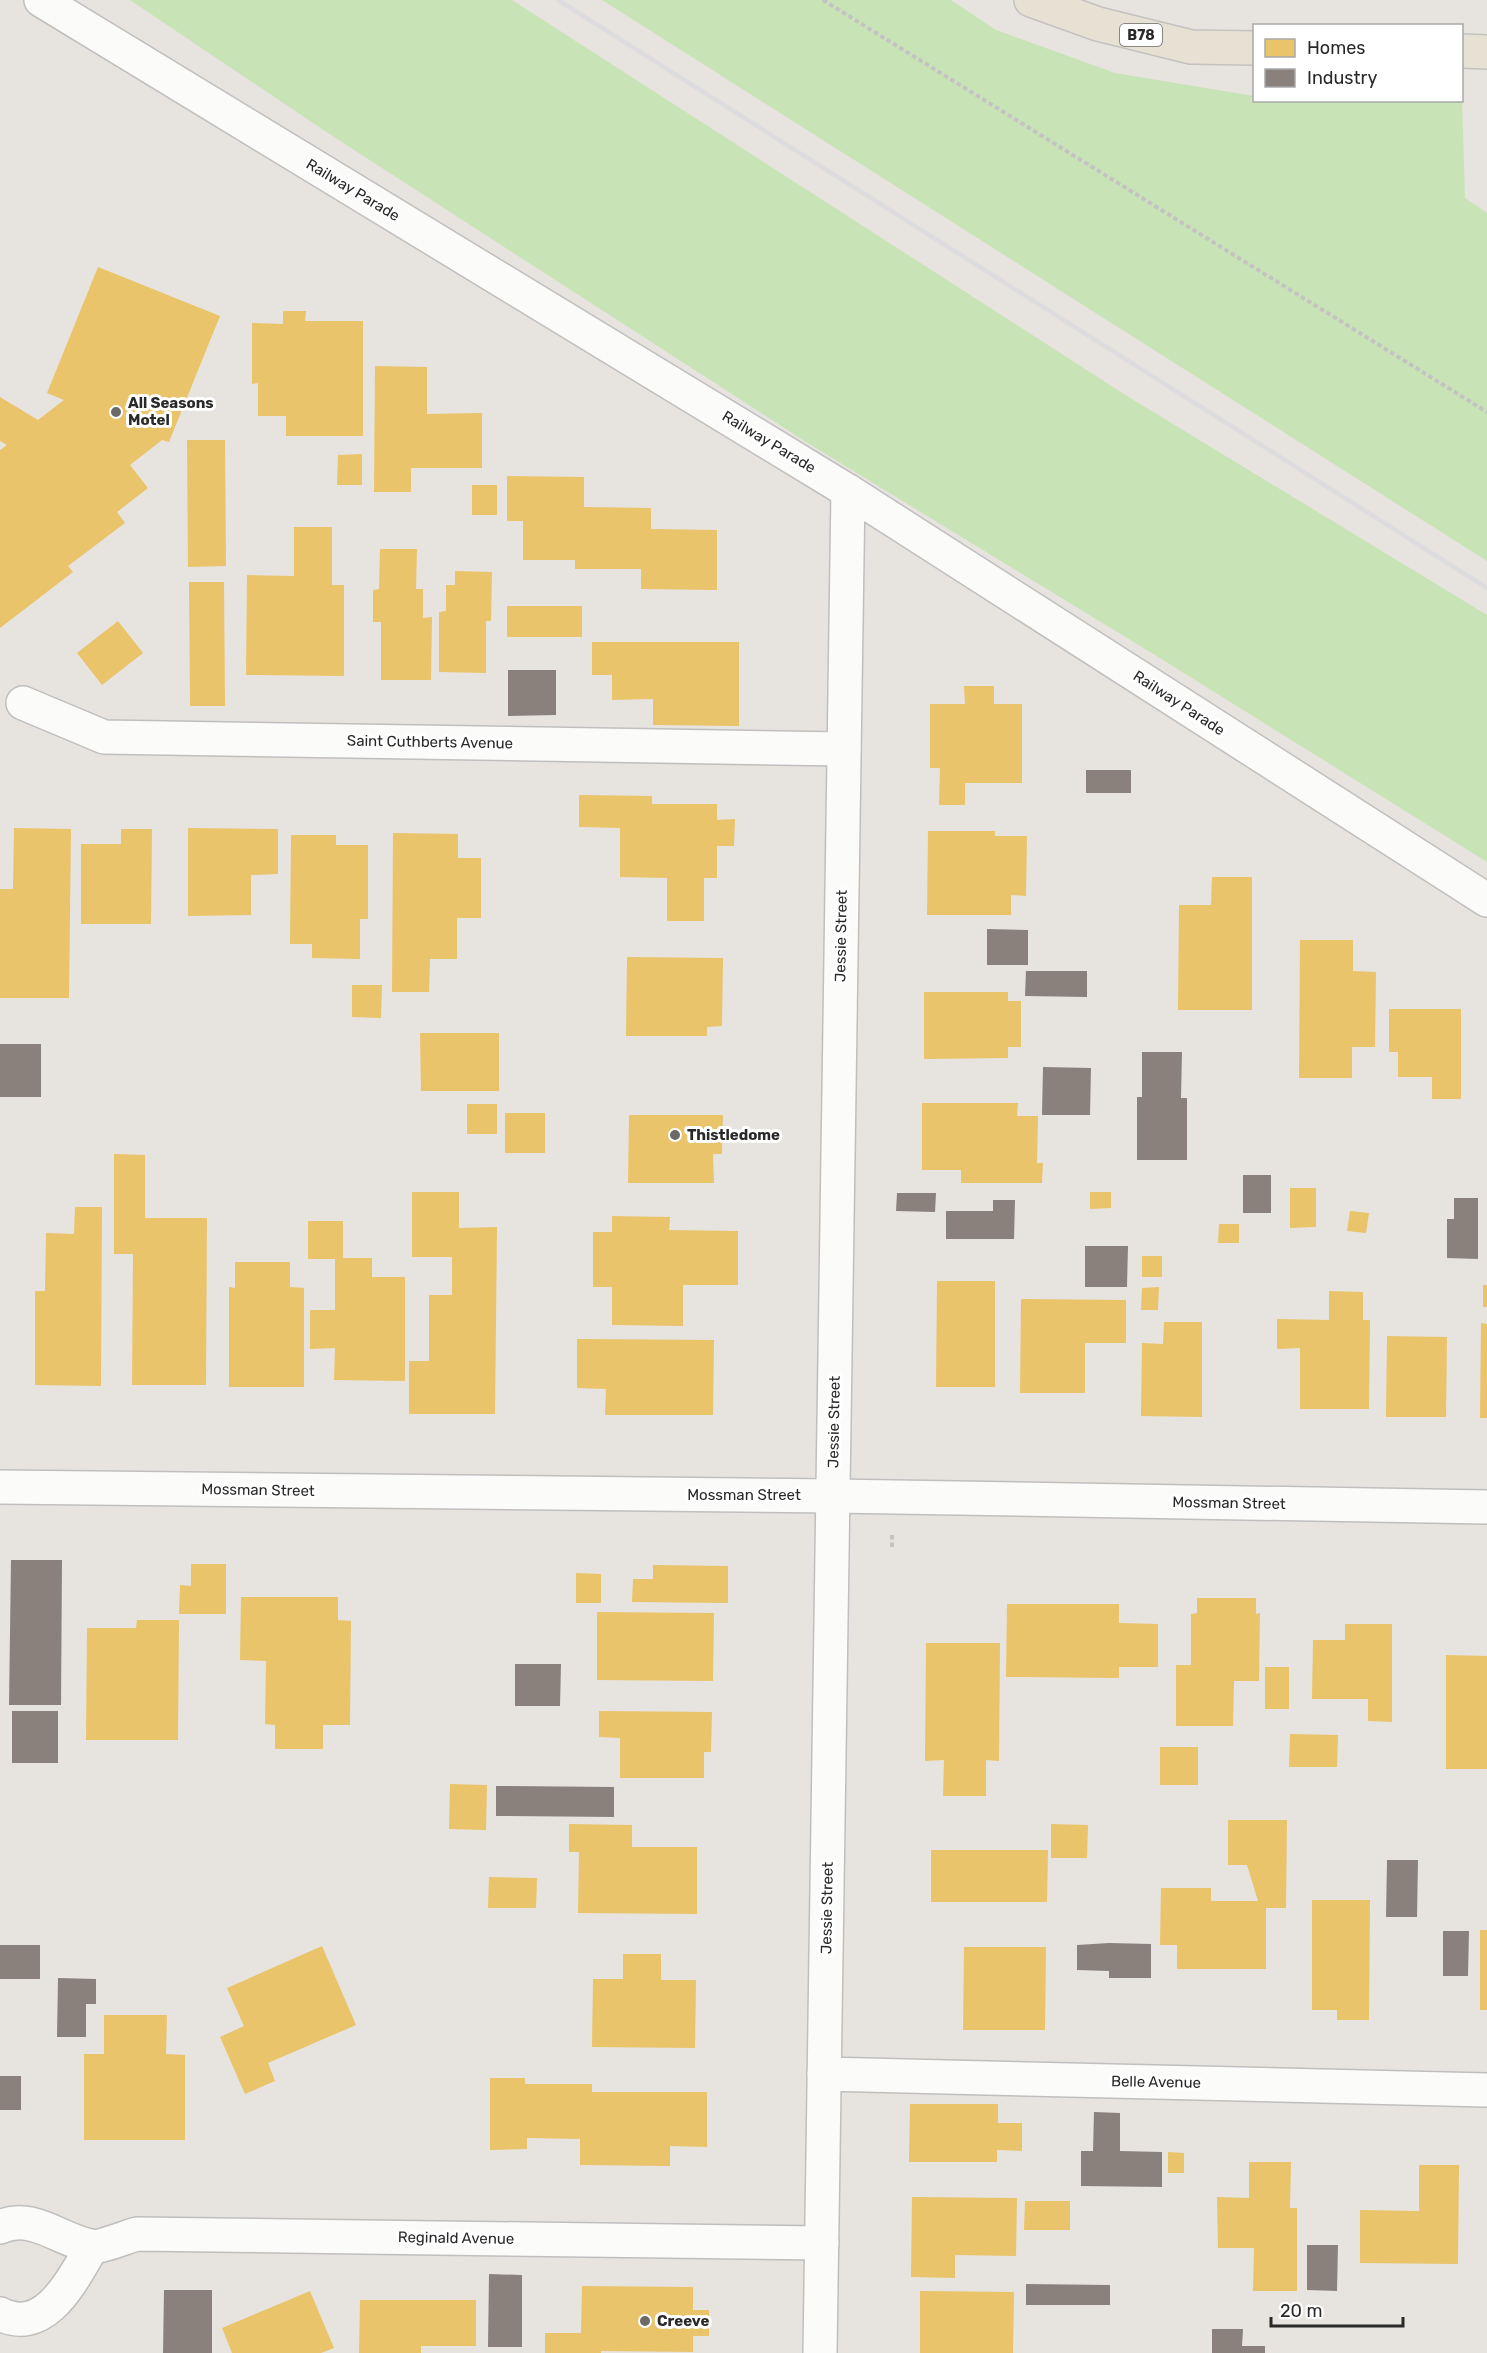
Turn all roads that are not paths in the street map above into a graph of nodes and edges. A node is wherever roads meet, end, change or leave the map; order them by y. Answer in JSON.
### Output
{"nodes":[{"id":1,"x":41,"y":0,"type":"edge"},
{"id":2,"x":1031,"y":0,"type":"edge"},
{"id":3,"x":1253,"y":48,"type":"edge"},
{"id":4,"x":1463,"y":51,"type":"edge"},
{"id":5,"x":1487,"y":52,"type":"edge"},
{"id":6,"x":848,"y":491,"type":"junction"},
{"id":7,"x":23,"y":703,"type":"dead end"},
{"id":8,"x":844,"y":749,"type":"junction"},
{"id":9,"x":1487,"y":900,"type":"edge"},
{"id":10,"x":0,"y":1487,"type":"edge"},
{"id":11,"x":833,"y":1496,"type":"junction"},
{"id":12,"x":1487,"y":1507,"type":"edge"},
{"id":13,"x":824,"y":2074,"type":"junction"},
{"id":14,"x":1487,"y":2090,"type":"edge"},
{"id":15,"x":0,"y":2227,"type":"edge"},
{"id":16,"x":822,"y":2243,"type":"junction"},
{"id":17,"x":92,"y":2247,"type":"junction"},
{"id":18,"x":0,"y":2314,"type":"edge"},
{"id":19,"x":820,"y":2353,"type":"edge"}],
"edges":[{"from":1,"to":6,"type":"street","name":"Railway Parade"},
{"from":2,"to":3,"type":"main road","number":"B78"},
{"from":4,"to":5,"type":"main road"},
{"from":6,"to":8,"type":"street","name":"Jessie Street"},
{"from":6,"to":9,"type":"street","name":"Railway Parade"},
{"from":7,"to":8,"type":"street","name":"Saint Cuthberts Avenue"},
{"from":8,"to":11,"type":"street","name":"Jessie Street"},
{"from":10,"to":11,"type":"street","name":"Mossman Street"},
{"from":11,"to":12,"type":"street","name":"Mossman Street"},
{"from":11,"to":13,"type":"street","name":"Jessie Street"},
{"from":13,"to":14,"type":"street","name":"Belle Avenue"},
{"from":13,"to":16,"type":"street","name":"Jessie Street"},
{"from":15,"to":17,"type":"street"},
{"from":16,"to":17,"type":"street","name":"Reginald Avenue"},
{"from":16,"to":19,"type":"street","name":"Jessie Street"},
{"from":17,"to":18,"type":"street"}]}
